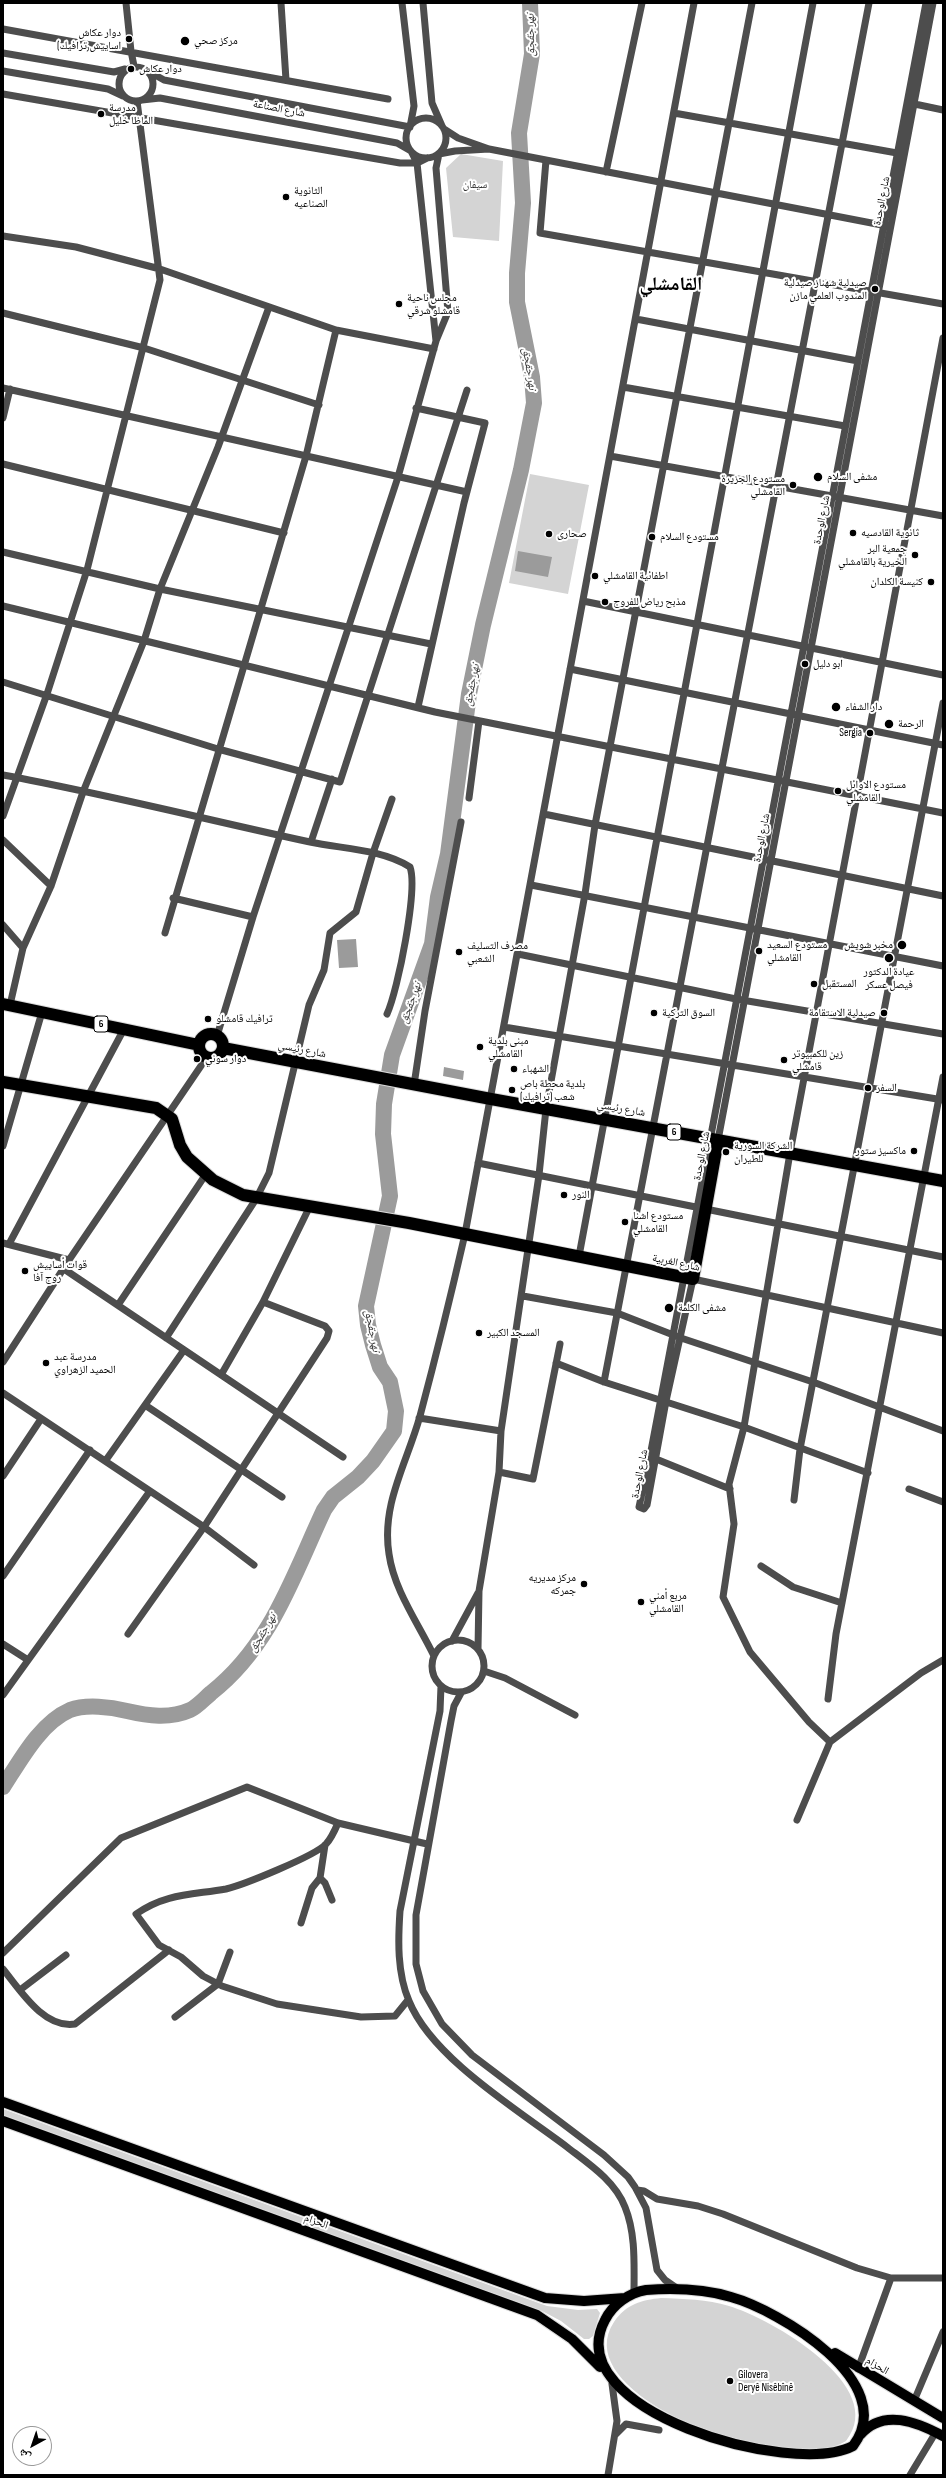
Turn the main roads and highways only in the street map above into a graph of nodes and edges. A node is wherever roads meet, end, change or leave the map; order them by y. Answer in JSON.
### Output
{"nodes":[{"id":1,"x":6,"y":1005,"type":"edge"},
{"id":2,"x":200,"y":1045,"type":"junction"},
{"id":3,"x":223,"y":1048,"type":"junction"},
{"id":4,"x":3,"y":1082,"type":"edge"},
{"id":5,"x":714,"y":1139,"type":"junction"},
{"id":6,"x":943,"y":1181,"type":"edge"},
{"id":7,"x":688,"y":1278,"type":"joint"},
{"id":8,"x":3,"y":2102,"type":"edge"},
{"id":9,"x":3,"y":2121,"type":"edge"},
{"id":10,"x":629,"y":2296,"type":"junction"},
{"id":11,"x":801,"y":2330,"type":"junction"},
{"id":12,"x":604,"y":2373,"type":"junction"},
{"id":13,"x":943,"y":2418,"type":"edge"},
{"id":14,"x":940,"y":2434,"type":"edge"},
{"id":15,"x":668,"y":2436,"type":"dead end"},
{"id":16,"x":859,"y":2436,"type":"junction"},
{"id":17,"x":841,"y":2459,"type":"dead end"}],
"edges":[{"from":1,"to":2,"type":"highway","number":"6"},
{"from":2,"to":3,"type":"highway"},
{"from":2,"to":3,"type":"highway"},
{"from":3,"to":5,"type":"highway","name":"شارع رئيسي","number":"6"},
{"from":4,"to":7,"type":"highway","name":"شارع الغربية"},
{"from":5,"to":6,"type":"highway","name":"شارع رئيسي","number":"6"},
{"from":5,"to":7,"type":"highway","name":"شارع الوحدة"},
{"from":8,"to":10,"type":"main road","name":"الحزام"},
{"from":9,"to":12,"type":"main road","name":"الحزام"},
{"from":10,"to":11,"type":"main road"},
{"from":10,"to":12,"type":"main road"},
{"from":11,"to":13,"type":"main road","name":"الحزام"},
{"from":11,"to":16,"type":"main road"},
{"from":12,"to":15,"type":"main road"},
{"from":14,"to":16,"type":"main road"},
{"from":16,"to":17,"type":"main road"}]}
